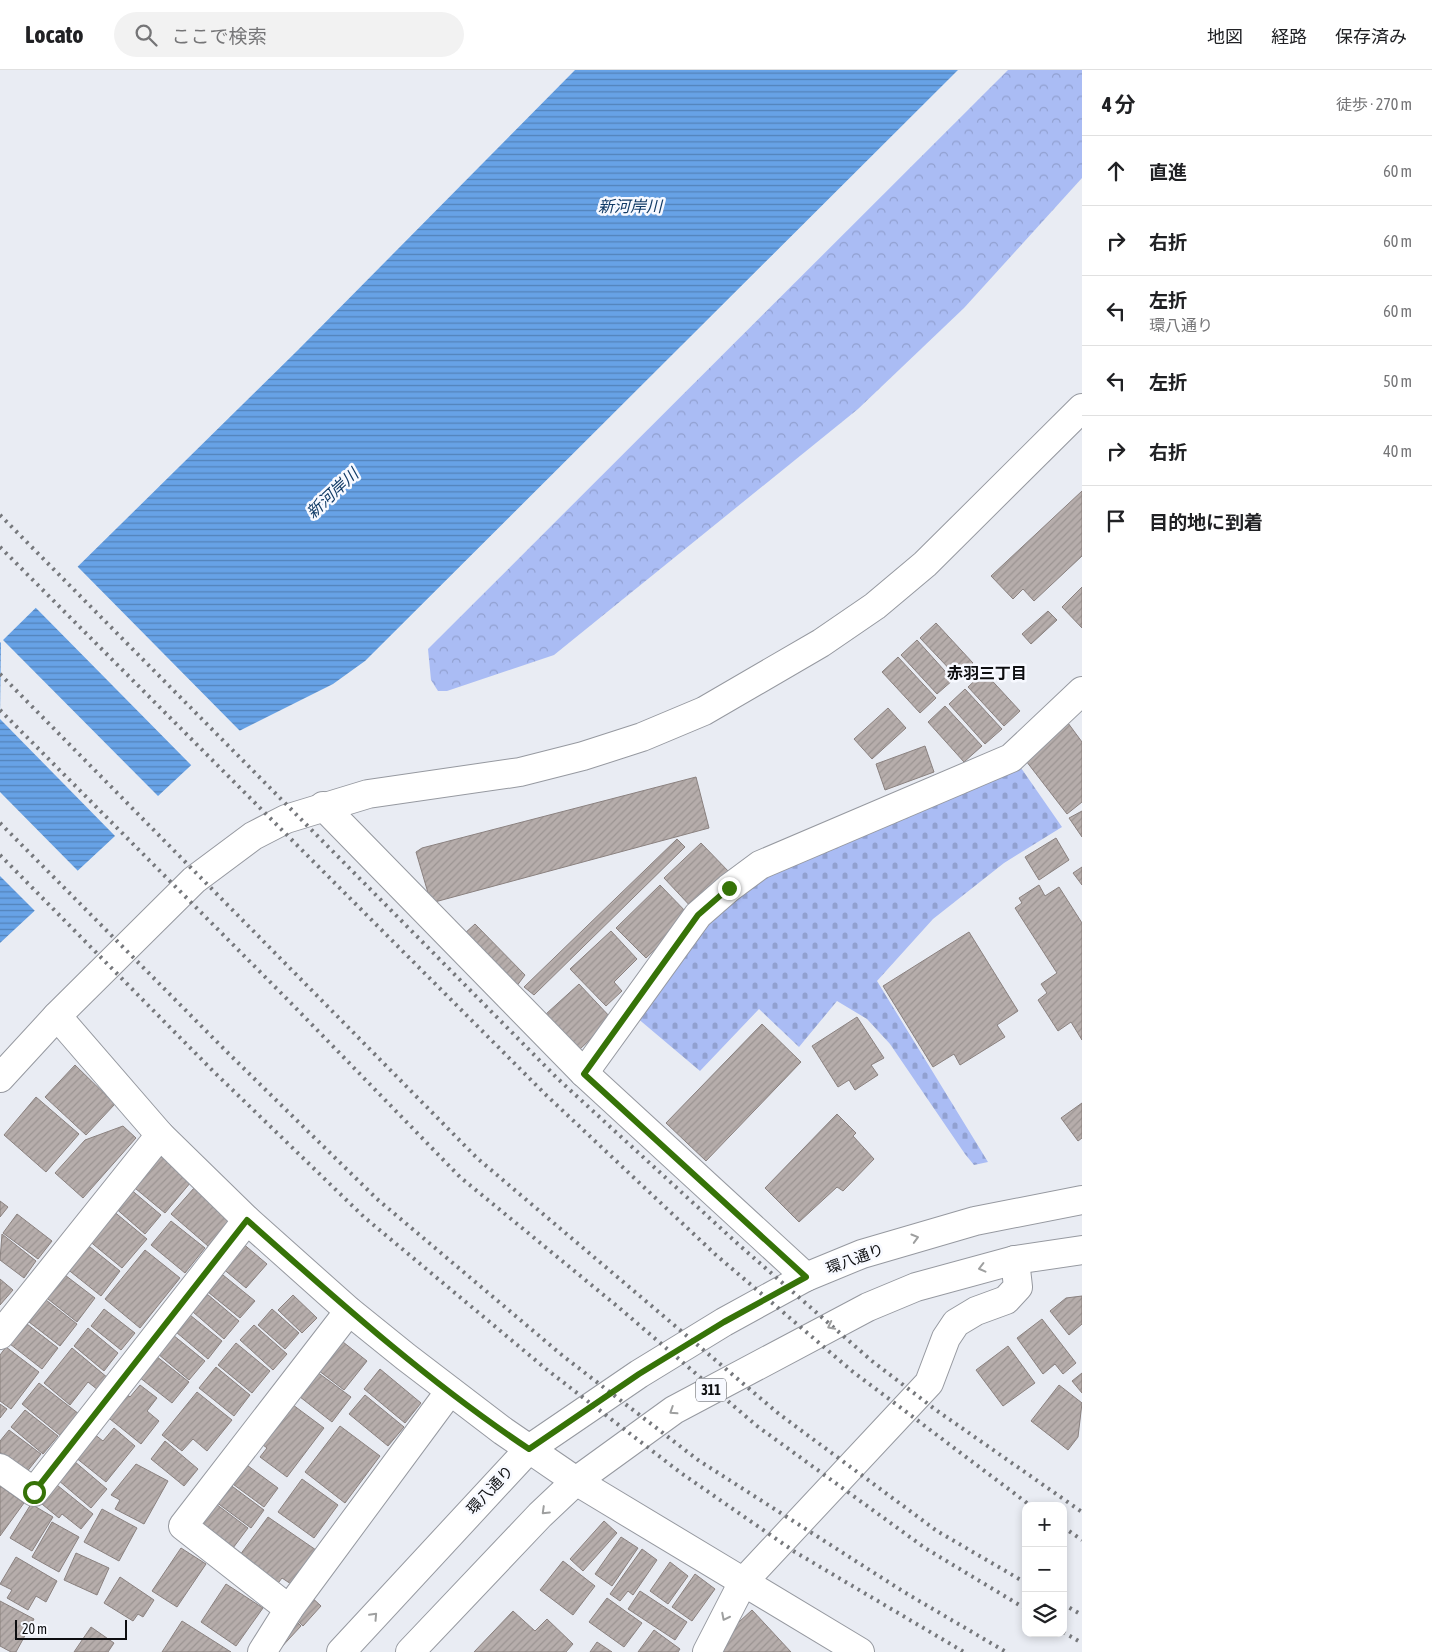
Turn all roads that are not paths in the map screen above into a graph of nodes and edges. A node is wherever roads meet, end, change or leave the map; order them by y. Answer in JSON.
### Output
{"nodes":[{"id":1,"x":1082,"y":408,"type":"edge"},
{"id":2,"x":1079,"y":701,"type":"edge"},
{"id":3,"x":323,"y":806,"type":"junction"},
{"id":4,"x":57,"y":1016,"type":"junction"},
{"id":5,"x":584,"y":1074,"type":"junction"},
{"id":6,"x":0,"y":1078,"type":"edge"},
{"id":7,"x":160,"y":1135,"type":"junction"},
{"id":8,"x":1082,"y":1200,"type":"edge"},
{"id":9,"x":247,"y":1220,"type":"junction"},
{"id":10,"x":1082,"y":1250,"type":"edge"},
{"id":11,"x":1014,"y":1260,"type":"junction"},
{"id":12,"x":806,"y":1277,"type":"junction"},
{"id":13,"x":349,"y":1311,"type":"junction"},
{"id":14,"x":0,"y":1336,"type":"edge"},
{"id":15,"x":450,"y":1390,"type":"junction"},
{"id":16,"x":529,"y":1449,"type":"junction"},
{"id":17,"x":0,"y":1468,"type":"edge"},
{"id":18,"x":576,"y":1481,"type":"junction"},
{"id":19,"x":743,"y":1582,"type":"junction"},
{"id":20,"x":289,"y":1609,"type":"junction"},
{"id":21,"x":262,"y":1652,"type":"edge"},
{"id":22,"x":341,"y":1652,"type":"edge"},
{"id":23,"x":410,"y":1652,"type":"edge"},
{"id":24,"x":707,"y":1652,"type":"edge"},
{"id":25,"x":860,"y":1652,"type":"edge"}],
"edges":[{"from":1,"to":3,"type":"street"},
{"from":2,"to":5,"type":"street"},
{"from":3,"to":4,"type":"street"},
{"from":3,"to":5,"type":"street"},
{"from":4,"to":6,"type":"street"},
{"from":4,"to":7,"type":"street"},
{"from":5,"to":12,"type":"street"},
{"from":7,"to":9,"type":"street"},
{"from":7,"to":14,"type":"street"},
{"from":12,"to":8,"type":"street","name":"環八通り","one_way":true},
{"from":9,"to":13,"type":"street"},
{"from":9,"to":17,"type":"street"},
{"from":10,"to":11,"type":"street","number":"311"},
{"from":11,"to":18,"type":"street","number":"311","one_way":true},
{"from":11,"to":19,"type":"street"},
{"from":12,"to":16,"type":"street","name":"環八通り"},
{"from":13,"to":15,"type":"street"},
{"from":13,"to":20,"type":"street"},
{"from":15,"to":16,"type":"street"},
{"from":15,"to":20,"type":"street"},
{"from":16,"to":18,"type":"street"},
{"from":22,"to":16,"type":"street","name":"環八通り","one_way":true},
{"from":18,"to":19,"type":"street"},
{"from":18,"to":23,"type":"street","number":"311","one_way":true},
{"from":19,"to":24,"type":"street","one_way":true},
{"from":19,"to":25,"type":"street"},
{"from":20,"to":21,"type":"street"}]}
